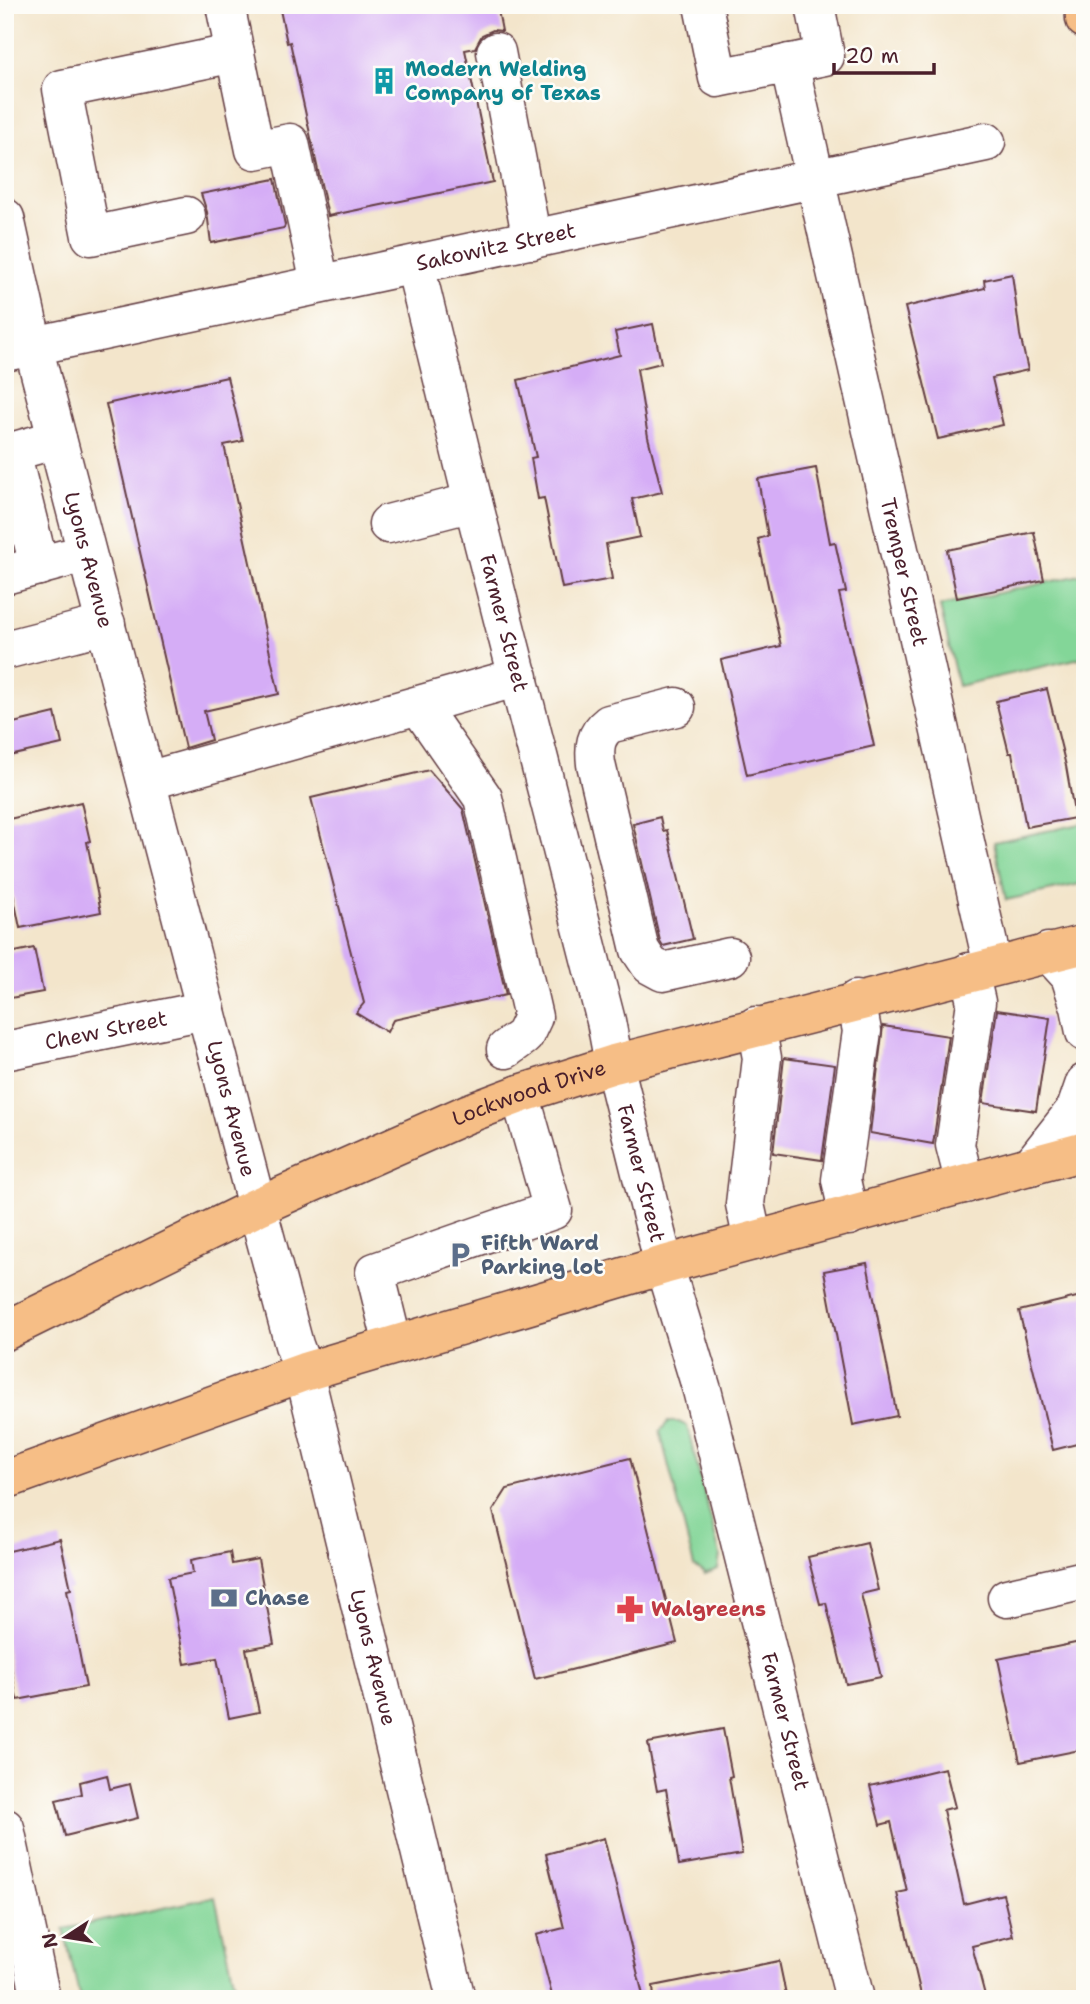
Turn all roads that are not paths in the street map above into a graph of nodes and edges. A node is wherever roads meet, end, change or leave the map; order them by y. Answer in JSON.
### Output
{"nodes":[{"id":1,"x":225,"y":5,"type":"edge"},
{"id":2,"x":703,"y":5,"type":"edge"},
{"id":3,"x":815,"y":5,"type":"edge"},
{"id":4,"x":1084,"y":5,"type":"edge"},
{"id":5,"x":1085,"y":19,"type":"edge"},
{"id":6,"x":496,"y":52,"type":"dead end"},
{"id":7,"x":234,"y":53,"type":"junction"},
{"id":8,"x":789,"y":63,"type":"junction"},
{"id":9,"x":986,"y":142,"type":"dead end"},
{"id":10,"x":815,"y":179,"type":"junction"},
{"id":11,"x":186,"y":216,"type":"dead end"},
{"id":12,"x":5,"y":218,"type":"edge"},
{"id":13,"x":532,"y":240,"type":"junction"},
{"id":14,"x":415,"y":265,"type":"junction"},
{"id":15,"x":320,"y":284,"type":"junction"},
{"id":16,"x":19,"y":349,"type":"edge"},
{"id":17,"x":57,"y":439,"type":"junction"},
{"id":18,"x":8,"y":451,"type":"edge"},
{"id":19,"x":473,"y":502,"type":"junction"},
{"id":20,"x":388,"y":524,"type":"dead end"},
{"id":21,"x":88,"y":553,"type":"junction"},
{"id":22,"x":22,"y":570,"type":"edge"},
{"id":23,"x":106,"y":625,"type":"junction"},
{"id":24,"x":6,"y":645,"type":"edge"},
{"id":25,"x":519,"y":677,"type":"junction"},
{"id":26,"x":419,"y":706,"type":"junction"},
{"id":27,"x":676,"y":706,"type":"dead end"},
{"id":28,"x":147,"y":781,"type":"junction"},
{"id":29,"x":1085,"y":944,"type":"edge"},
{"id":30,"x":1048,"y":952,"type":"junction"},
{"id":31,"x":730,"y":957,"type":"dead end"},
{"id":32,"x":981,"y":969,"type":"junction"},
{"id":33,"x":856,"y":1000,"type":"junction"},
{"id":34,"x":206,"y":1010,"type":"junction"},
{"id":35,"x":756,"y":1027,"type":"junction"},
{"id":36,"x":1085,"y":1032,"type":"edge"},
{"id":37,"x":506,"y":1049,"type":"dead end"},
{"id":38,"x":5,"y":1051,"type":"edge"},
{"id":39,"x":614,"y":1064,"type":"junction"},
{"id":40,"x":1085,"y":1083,"type":"edge"},
{"id":41,"x":520,"y":1094,"type":"junction"},
{"id":42,"x":1085,"y":1151,"type":"edge"},
{"id":43,"x":1031,"y":1166,"type":"junction"},
{"id":44,"x":965,"y":1184,"type":"junction"},
{"id":45,"x":257,"y":1207,"type":"junction"},
{"id":46,"x":849,"y":1216,"type":"junction"},
{"id":47,"x":753,"y":1241,"type":"junction"},
{"id":48,"x":664,"y":1265,"type":"junction"},
{"id":49,"x":5,"y":1331,"type":"edge"},
{"id":50,"x":393,"y":1345,"type":"junction"},
{"id":51,"x":304,"y":1372,"type":"junction"},
{"id":52,"x":5,"y":1479,"type":"edge"},
{"id":53,"x":1085,"y":1580,"type":"edge"},
{"id":54,"x":1007,"y":1598,"type":"dead end"},
{"id":55,"x":5,"y":1828,"type":"edge"},
{"id":56,"x":41,"y":1999,"type":"edge"},
{"id":57,"x":456,"y":1999,"type":"edge"},
{"id":58,"x":855,"y":1999,"type":"edge"}],
"edges":[{"from":1,"to":7,"type":"street"},
{"from":2,"to":8,"type":"street"},
{"from":3,"to":8,"type":"street"},
{"from":4,"to":5,"type":"main road"},
{"from":6,"to":13,"type":"street"},
{"from":7,"to":11,"type":"street"},
{"from":7,"to":15,"type":"street"},
{"from":8,"to":10,"type":"street","name":"Tremper Street"},
{"from":9,"to":10,"type":"street","name":"Sakowitz Street"},
{"from":10,"to":13,"type":"street","name":"Sakowitz Street"},
{"from":10,"to":32,"type":"street","name":"Tremper Street"},
{"from":12,"to":16,"type":"street","name":"Lyons Avenue"},
{"from":13,"to":14,"type":"street","name":"Sakowitz Street"},
{"from":14,"to":15,"type":"street","name":"Sakowitz Street"},
{"from":14,"to":19,"type":"street","name":"Farmer Street"},
{"from":15,"to":16,"type":"street","name":"Sakowitz Street"},
{"from":16,"to":17,"type":"street","name":"Lyons Avenue"},
{"from":17,"to":18,"type":"street"},
{"from":17,"to":21,"type":"street","name":"Lyons Avenue"},
{"from":18,"to":22,"type":"street"},
{"from":19,"to":20,"type":"street"},
{"from":19,"to":25,"type":"street","name":"Farmer Street"},
{"from":21,"to":22,"type":"street"},
{"from":21,"to":23,"type":"street","name":"Lyons Avenue"},
{"from":23,"to":24,"type":"street"},
{"from":23,"to":28,"type":"street","name":"Lyons Avenue"},
{"from":25,"to":26,"type":"street"},
{"from":25,"to":39,"type":"street","name":"Farmer Street"},
{"from":26,"to":28,"type":"street"},
{"from":26,"to":37,"type":"street"},
{"from":27,"to":31,"type":"street"},
{"from":28,"to":34,"type":"street","name":"Lyons Avenue"},
{"from":29,"to":30,"type":"main road","name":"Lockwood Drive"},
{"from":30,"to":32,"type":"main road","name":"Lockwood Drive"},
{"from":30,"to":36,"type":"street"},
{"from":32,"to":33,"type":"main road","name":"Lockwood Drive"},
{"from":32,"to":44,"type":"street","name":"Tremper Street"},
{"from":33,"to":35,"type":"main road","name":"Lockwood Drive"},
{"from":33,"to":46,"type":"street"},
{"from":34,"to":38,"type":"street","name":"Chew Street"},
{"from":34,"to":45,"type":"street","name":"Lyons Avenue"},
{"from":35,"to":39,"type":"main road","name":"Lockwood Drive"},
{"from":35,"to":47,"type":"street"},
{"from":39,"to":41,"type":"main road","name":"Lockwood Drive"},
{"from":39,"to":48,"type":"street","name":"Farmer Street"},
{"from":40,"to":43,"type":"street"},
{"from":41,"to":45,"type":"main road","name":"Lockwood Drive"},
{"from":41,"to":50,"type":"street"},
{"from":42,"to":43,"type":"main road"},
{"from":43,"to":44,"type":"main road"},
{"from":44,"to":46,"type":"main road"},
{"from":45,"to":49,"type":"main road","name":"Lockwood Drive"},
{"from":45,"to":51,"type":"street","name":"Lyons Avenue"},
{"from":46,"to":47,"type":"main road"},
{"from":47,"to":48,"type":"main road"},
{"from":48,"to":50,"type":"main road"},
{"from":48,"to":58,"type":"street","name":"Farmer Street"},
{"from":50,"to":51,"type":"main road"},
{"from":51,"to":52,"type":"main road"},
{"from":51,"to":57,"type":"street","name":"Lyons Avenue"},
{"from":53,"to":54,"type":"street"},
{"from":55,"to":56,"type":"street"}]}
